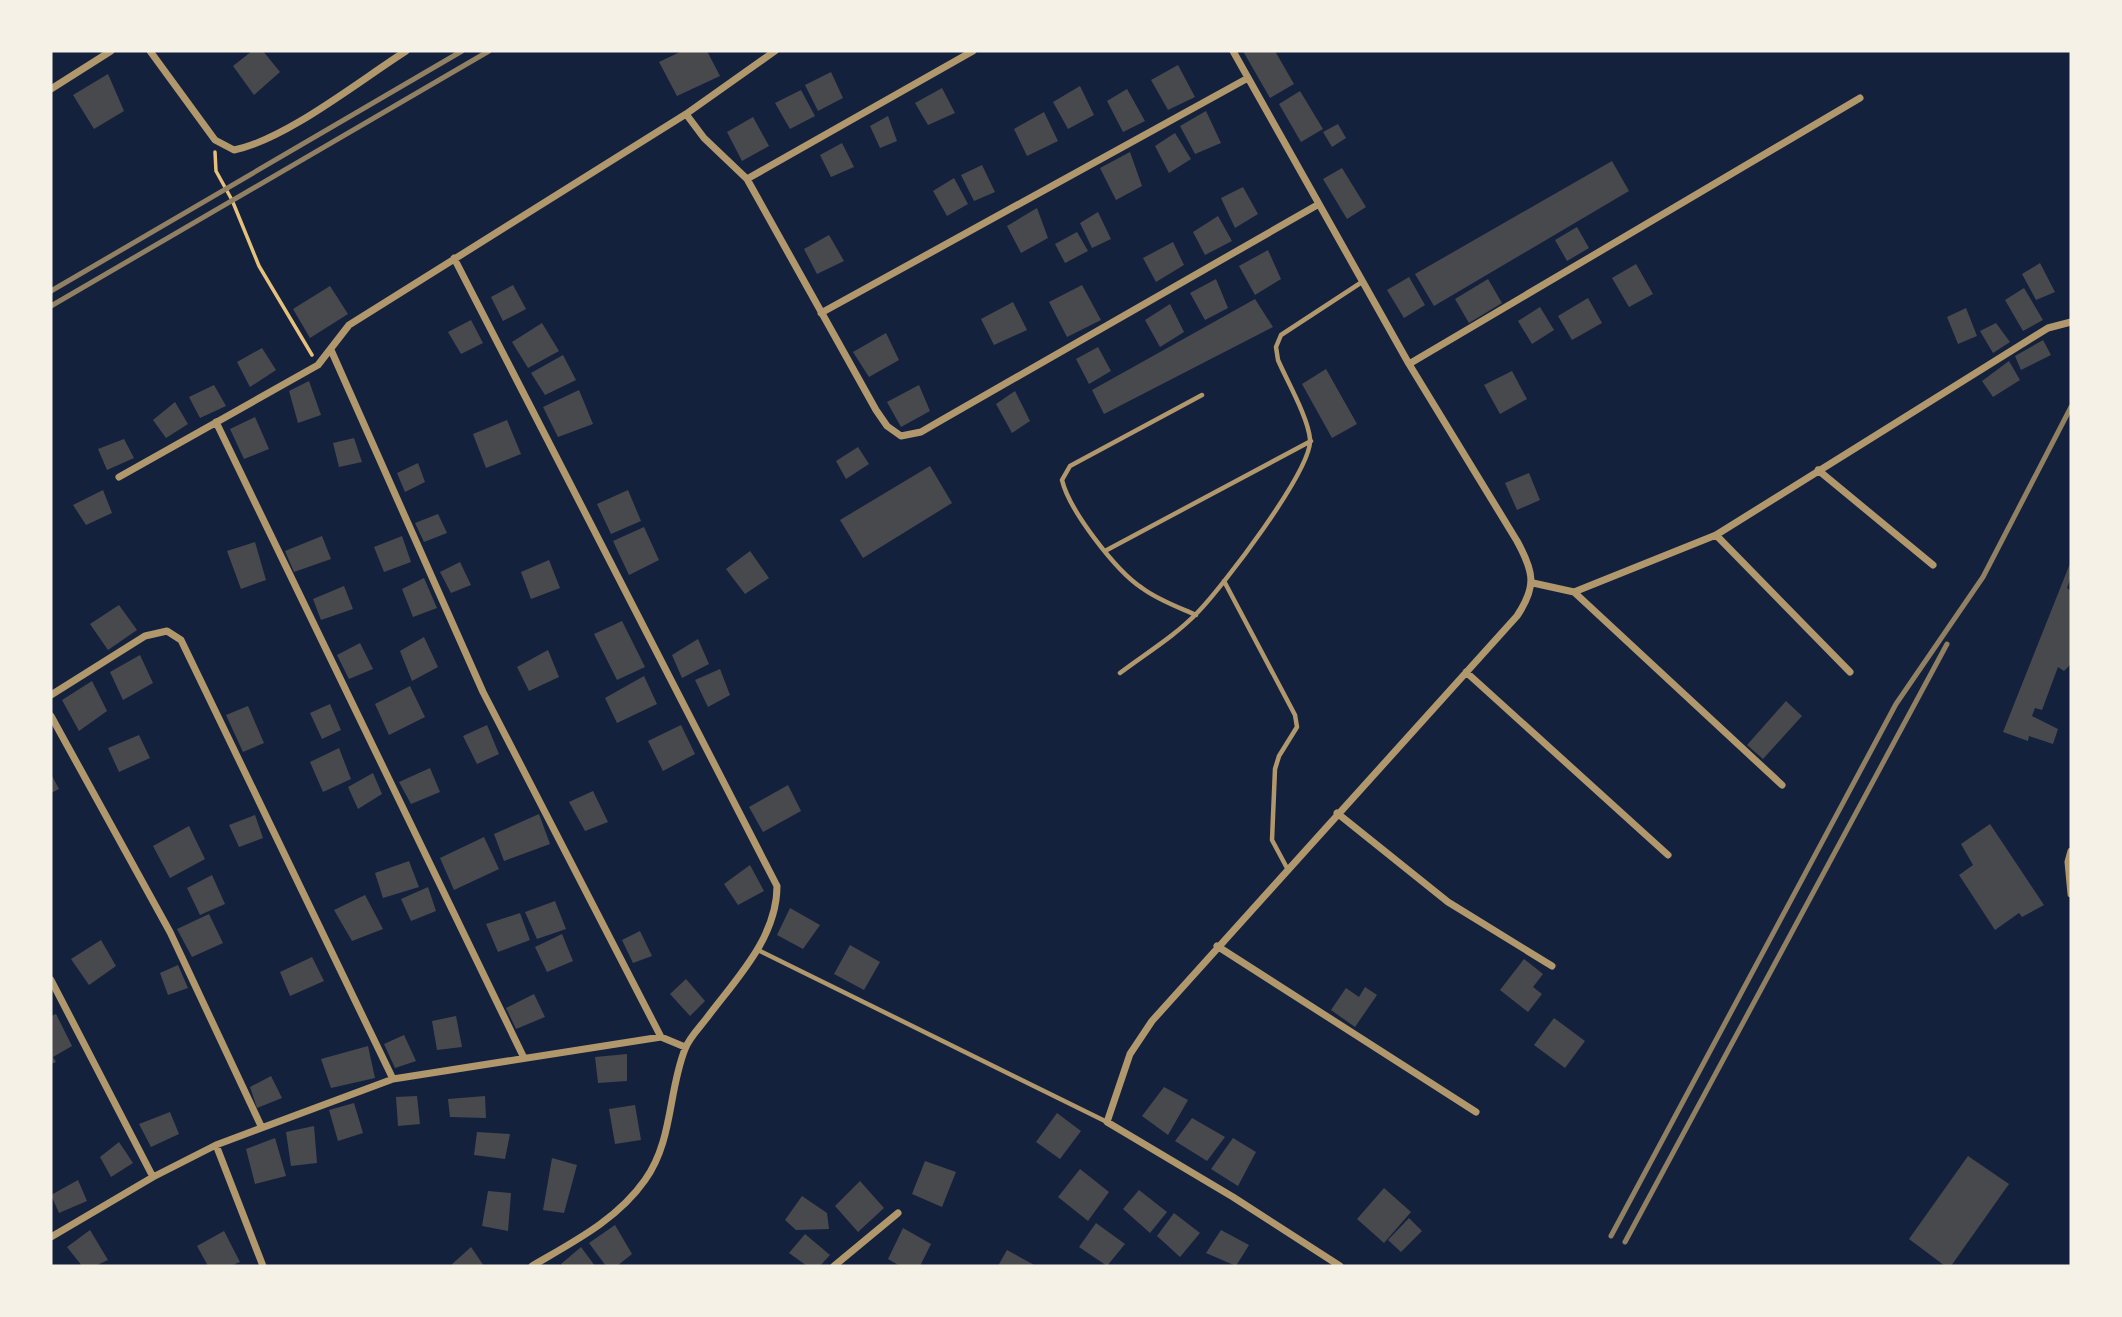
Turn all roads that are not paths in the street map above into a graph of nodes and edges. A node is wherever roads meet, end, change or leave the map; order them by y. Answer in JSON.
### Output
{"nodes":[{"id":1,"x":111,"y":51,"type":"edge"},
{"id":2,"x":150,"y":51,"type":"edge"},
{"id":3,"x":406,"y":51,"type":"edge"},
{"id":4,"x":775,"y":51,"type":"edge"},
{"id":5,"x":974,"y":51,"type":"edge"},
{"id":6,"x":1233,"y":51,"type":"edge"},
{"id":7,"x":1248,"y":78,"type":"junction"},
{"id":8,"x":51,"y":89,"type":"edge"},
{"id":9,"x":1860,"y":98,"type":"dead end"},
{"id":10,"x":686,"y":114,"type":"junction"},
{"id":11,"x":747,"y":179,"type":"junction"},
{"id":12,"x":1319,"y":204,"type":"junction"},
{"id":13,"x":454,"y":258,"type":"junction"},
{"id":14,"x":1363,"y":282,"type":"junction"},
{"id":15,"x":821,"y":313,"type":"junction"},
{"id":16,"x":2071,"y":322,"type":"edge"},
{"id":17,"x":331,"y":351,"type":"junction"},
{"id":18,"x":1409,"y":364,"type":"junction"},
{"id":19,"x":1202,"y":395,"type":"dead end"},
{"id":20,"x":216,"y":422,"type":"junction"},
{"id":21,"x":1311,"y":441,"type":"junction"},
{"id":22,"x":1818,"y":470,"type":"junction"},
{"id":23,"x":119,"y":477,"type":"dead end"},
{"id":24,"x":1716,"y":535,"type":"junction"},
{"id":25,"x":1105,"y":551,"type":"junction"},
{"id":26,"x":1933,"y":565,"type":"dead end"},
{"id":27,"x":1224,"y":582,"type":"junction"},
{"id":28,"x":1533,"y":583,"type":"junction"},
{"id":29,"x":1574,"y":592,"type":"junction"},
{"id":30,"x":1196,"y":615,"type":"junction"},
{"id":31,"x":1466,"y":671,"type":"junction"},
{"id":32,"x":1850,"y":672,"type":"dead end"},
{"id":33,"x":1121,"y":673,"type":"dead end"},
{"id":34,"x":51,"y":695,"type":"edge"},
{"id":35,"x":51,"y":716,"type":"edge"},
{"id":36,"x":1782,"y":785,"type":"dead end"},
{"id":37,"x":1337,"y":813,"type":"junction"},
{"id":38,"x":2071,"y":851,"type":"edge"},
{"id":39,"x":1668,"y":855,"type":"dead end"},
{"id":40,"x":1287,"y":868,"type":"junction"},
{"id":41,"x":2071,"y":894,"type":"edge"},
{"id":42,"x":1217,"y":946,"type":"junction"},
{"id":43,"x":758,"y":950,"type":"junction"},
{"id":44,"x":1552,"y":966,"type":"dead end"},
{"id":45,"x":51,"y":980,"type":"edge"},
{"id":46,"x":661,"y":1037,"type":"junction"},
{"id":47,"x":685,"y":1047,"type":"junction"},
{"id":48,"x":524,"y":1058,"type":"junction"},
{"id":49,"x":393,"y":1079,"type":"junction"},
{"id":50,"x":1476,"y":1112,"type":"dead end"},
{"id":51,"x":1107,"y":1122,"type":"junction"},
{"id":52,"x":261,"y":1126,"type":"junction"},
{"id":53,"x":216,"y":1145,"type":"junction"},
{"id":54,"x":153,"y":1177,"type":"junction"},
{"id":55,"x":898,"y":1213,"type":"dead end"},
{"id":56,"x":51,"y":1237,"type":"edge"},
{"id":57,"x":263,"y":1266,"type":"edge"},
{"id":58,"x":532,"y":1266,"type":"edge"},
{"id":59,"x":834,"y":1266,"type":"edge"},
{"id":60,"x":1340,"y":1266,"type":"edge"}],
"edges":[{"from":1,"to":8,"type":"street"},
{"from":2,"to":3,"type":"street"},
{"from":4,"to":10,"type":"street"},
{"from":5,"to":11,"type":"street"},
{"from":6,"to":7,"type":"street"},
{"from":7,"to":12,"type":"street"},
{"from":7,"to":15,"type":"street"},
{"from":9,"to":18,"type":"street"},
{"from":10,"to":11,"type":"street"},
{"from":10,"to":13,"type":"street"},
{"from":11,"to":15,"type":"street"},
{"from":12,"to":14,"type":"street"},
{"from":12,"to":15,"type":"street"},
{"from":13,"to":17,"type":"street"},
{"from":13,"to":43,"type":"street"},
{"from":14,"to":18,"type":"street"},
{"from":14,"to":21,"type":"lane"},
{"from":16,"to":22,"type":"street"},
{"from":17,"to":20,"type":"street"},
{"from":17,"to":46,"type":"street"},
{"from":18,"to":28,"type":"street"},
{"from":19,"to":25,"type":"lane"},
{"from":20,"to":23,"type":"street"},
{"from":20,"to":48,"type":"street"},
{"from":21,"to":25,"type":"lane"},
{"from":21,"to":27,"type":"lane"},
{"from":22,"to":24,"type":"street"},
{"from":22,"to":26,"type":"street"},
{"from":24,"to":29,"type":"street"},
{"from":24,"to":32,"type":"street"},
{"from":25,"to":30,"type":"lane"},
{"from":27,"to":30,"type":"lane"},
{"from":27,"to":40,"type":"lane"},
{"from":28,"to":29,"type":"street"},
{"from":28,"to":31,"type":"street"},
{"from":29,"to":36,"type":"street"},
{"from":30,"to":33,"type":"lane"},
{"from":31,"to":37,"type":"street"},
{"from":31,"to":39,"type":"street"},
{"from":34,"to":49,"type":"street"},
{"from":35,"to":52,"type":"street"},
{"from":37,"to":40,"type":"street"},
{"from":37,"to":44,"type":"street"},
{"from":38,"to":41,"type":"street"},
{"from":40,"to":42,"type":"street"},
{"from":42,"to":50,"type":"street"},
{"from":42,"to":51,"type":"street"},
{"from":43,"to":47,"type":"street"},
{"from":43,"to":51,"type":"lane"},
{"from":45,"to":54,"type":"street"},
{"from":46,"to":47,"type":"street"},
{"from":46,"to":48,"type":"street"},
{"from":47,"to":58,"type":"street"},
{"from":48,"to":49,"type":"street"},
{"from":49,"to":52,"type":"street"},
{"from":51,"to":60,"type":"street"},
{"from":52,"to":53,"type":"street"},
{"from":53,"to":54,"type":"street"},
{"from":53,"to":57,"type":"street"},
{"from":54,"to":56,"type":"street"},
{"from":55,"to":59,"type":"street"}]}
